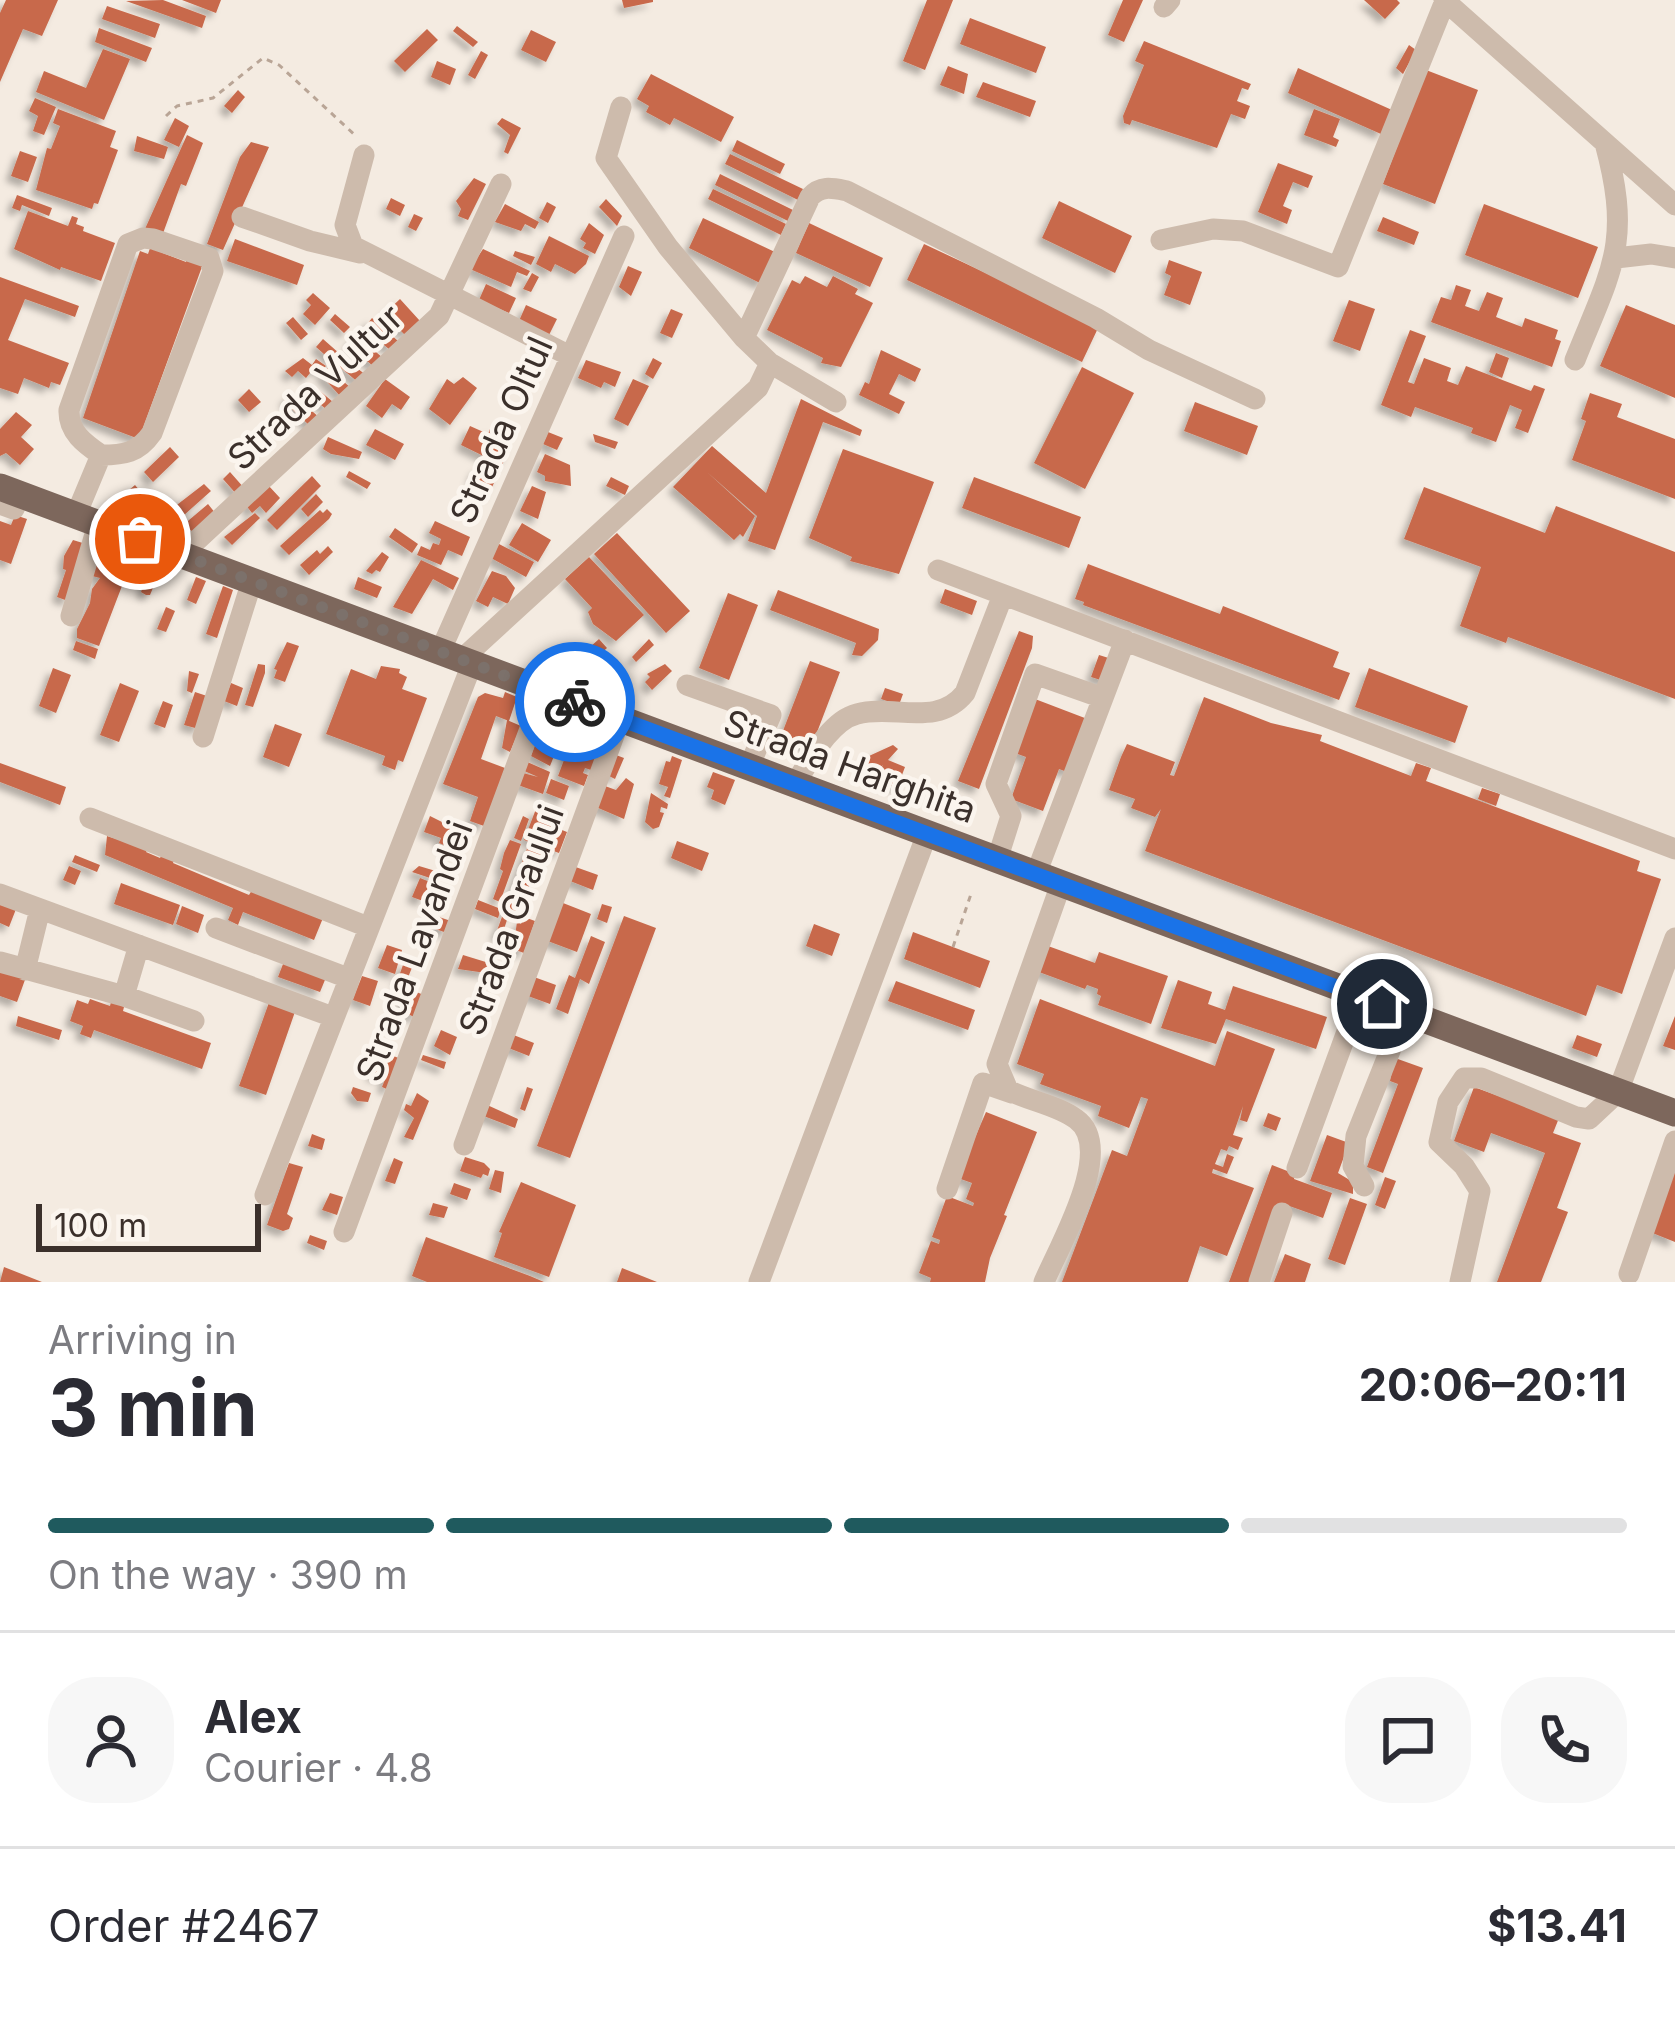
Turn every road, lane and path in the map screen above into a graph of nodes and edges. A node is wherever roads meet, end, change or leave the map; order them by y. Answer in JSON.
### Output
{"nodes":[{"id":1,"x":1445,"y":0,"type":"edge"},
{"id":2,"x":621,"y":106,"type":"dead end"},
{"id":3,"x":166,"y":116,"type":"dead end"},
{"id":4,"x":1605,"y":142,"type":"junction"},
{"id":5,"x":364,"y":155,"type":"joint"},
{"id":6,"x":501,"y":184,"type":"dead end"},
{"id":7,"x":1675,"y":205,"type":"edge"},
{"id":8,"x":242,"y":217,"type":"dead end"},
{"id":9,"x":624,"y":236,"type":"dead end"},
{"id":10,"x":1161,"y":240,"type":"dead end"},
{"id":11,"x":360,"y":253,"type":"junction"},
{"id":12,"x":1616,"y":258,"type":"junction"},
{"id":13,"x":1675,"y":258,"type":"edge"},
{"id":14,"x":449,"y":298,"type":"junction"},
{"id":15,"x":744,"y":338,"type":"junction"},
{"id":16,"x":570,"y":356,"type":"junction"},
{"id":17,"x":1575,"y":360,"type":"dead end"},
{"id":18,"x":778,"y":369,"type":"junction"},
{"id":19,"x":1256,"y":399,"type":"dead end"},
{"id":20,"x":836,"y":403,"type":"dead end"},
{"id":21,"x":101,"y":455,"type":"junction"},
{"id":22,"x":7,"y":495,"type":"edge"},
{"id":23,"x":87,"y":519,"type":"junction"},
{"id":24,"x":181,"y":555,"type":"junction"},
{"id":25,"x":938,"y":570,"type":"dead end"},
{"id":26,"x":252,"y":581,"type":"junction"},
{"id":27,"x":1003,"y":595,"type":"junction"},
{"id":28,"x":71,"y":616,"type":"dead end"},
{"id":29,"x":1125,"y":640,"type":"junction"},
{"id":30,"x":458,"y":658,"type":"junction"},
{"id":31,"x":687,"y":685,"type":"dead end"},
{"id":32,"x":544,"y":691,"type":"junction"},
{"id":33,"x":1103,"y":698,"type":"junction"},
{"id":34,"x":620,"y":719,"type":"junction"},
{"id":35,"x":203,"y":737,"type":"dead end"},
{"id":36,"x":749,"y":767,"type":"junction"},
{"id":37,"x":795,"y":784,"type":"junction"},
{"id":38,"x":90,"y":818,"type":"dead end"},
{"id":39,"x":927,"y":834,"type":"junction"},
{"id":40,"x":1675,"y":849,"type":"edge"},
{"id":41,"x":998,"y":860,"type":"junction"},
{"id":42,"x":1048,"y":879,"type":"junction"},
{"id":43,"x":0,"y":894,"type":"edge"},
{"id":44,"x":971,"y":894,"type":"dead end"},
{"id":45,"x":40,"y":909,"type":"junction"},
{"id":46,"x":368,"y":927,"type":"junction"},
{"id":47,"x":216,"y":928,"type":"dead end"},
{"id":48,"x":1675,"y":938,"type":"edge"},
{"id":49,"x":139,"y":945,"type":"junction"},
{"id":50,"x":953,"y":947,"type":"dead end"},
{"id":51,"x":0,"y":962,"type":"edge"},
{"id":52,"x":25,"y":970,"type":"junction"},
{"id":53,"x":348,"y":978,"type":"junction"},
{"id":54,"x":124,"y":996,"type":"junction"},
{"id":55,"x":1360,"y":996,"type":"junction"},
{"id":56,"x":1405,"y":1012,"type":"junction"},
{"id":57,"x":333,"y":1017,"type":"junction"},
{"id":58,"x":194,"y":1021,"type":"dead end"},
{"id":59,"x":997,"y":1064,"type":"junction"},
{"id":60,"x":982,"y":1083,"type":"junction"},
{"id":61,"x":1618,"y":1092,"type":"junction"},
{"id":62,"x":1017,"y":1094,"type":"junction"},
{"id":63,"x":1675,"y":1113,"type":"edge"},
{"id":64,"x":1675,"y":1141,"type":"edge"},
{"id":65,"x":464,"y":1145,"type":"dead end"},
{"id":66,"x":1297,"y":1168,"type":"dead end"},
{"id":67,"x":1364,"y":1186,"type":"dead end"},
{"id":68,"x":947,"y":1190,"type":"dead end"},
{"id":69,"x":265,"y":1196,"type":"dead end"},
{"id":70,"x":1282,"y":1213,"type":"dead end"},
{"id":71,"x":344,"y":1232,"type":"dead end"},
{"id":72,"x":1629,"y":1274,"type":"dead end"},
{"id":73,"x":759,"y":1282,"type":"edge"},
{"id":74,"x":1044,"y":1282,"type":"edge"},
{"id":75,"x":1259,"y":1282,"type":"edge"},
{"id":76,"x":1460,"y":1282,"type":"edge"}],
"edges":[{"from":1,"to":4,"type":"street"},
{"from":1,"to":10,"type":"street"},
{"from":2,"to":15,"type":"street"},
{"from":3,"to":5,"type":"path"},
{"from":4,"to":7,"type":"street"},
{"from":4,"to":12,"type":"street"},
{"from":5,"to":11,"type":"street"},
{"from":6,"to":14,"type":"street","name":"Strada Vultur"},
{"from":8,"to":11,"type":"street"},
{"from":9,"to":16,"type":"street","name":"Strada Oltul"},
{"from":11,"to":14,"type":"street"},
{"from":12,"to":13,"type":"street"},
{"from":12,"to":17,"type":"street"},
{"from":14,"to":16,"type":"street"},
{"from":14,"to":24,"type":"street","name":"Strada Vultur"},
{"from":15,"to":18,"type":"street"},
{"from":15,"to":19,"type":"street"},
{"from":16,"to":30,"type":"street","name":"Strada Oltul"},
{"from":18,"to":20,"type":"street"},
{"from":18,"to":30,"type":"street"},
{"from":21,"to":21,"type":"street"},
{"from":21,"to":23,"type":"street"},
{"from":22,"to":23,"type":"main road","name":"Strada Harghita"},
{"from":23,"to":24,"type":"main road","name":"Strada Harghita"},
{"from":23,"to":28,"type":"street"},
{"from":24,"to":26,"type":"main road","name":"Strada Harghita"},
{"from":25,"to":27,"type":"street"},
{"from":26,"to":30,"type":"main road","name":"Strada Harghita"},
{"from":26,"to":35,"type":"street"},
{"from":27,"to":29,"type":"street"},
{"from":27,"to":37,"type":"street"},
{"from":29,"to":33,"type":"street"},
{"from":29,"to":40,"type":"street"},
{"from":30,"to":32,"type":"main road","name":"Strada Harghita"},
{"from":30,"to":46,"type":"street","name":"Strada Oltul"},
{"from":31,"to":36,"type":"street"},
{"from":32,"to":34,"type":"main road","name":"Strada Harghita"},
{"from":32,"to":71,"type":"street","name":"Strada Lavandei"},
{"from":33,"to":41,"type":"street"},
{"from":33,"to":42,"type":"street"},
{"from":34,"to":36,"type":"main road","name":"Strada Harghita"},
{"from":34,"to":65,"type":"street","name":"Strada Graului"},
{"from":36,"to":37,"type":"main road","name":"Strada Harghita"},
{"from":37,"to":39,"type":"main road","name":"Strada Harghita"},
{"from":38,"to":46,"type":"street"},
{"from":39,"to":41,"type":"main road","name":"Strada Harghita"},
{"from":39,"to":73,"type":"street"},
{"from":41,"to":42,"type":"main road","name":"Strada Harghita"},
{"from":42,"to":55,"type":"main road","name":"Strada Harghita"},
{"from":42,"to":59,"type":"street"},
{"from":43,"to":45,"type":"street"},
{"from":44,"to":50,"type":"path"},
{"from":45,"to":49,"type":"street"},
{"from":45,"to":52,"type":"street"},
{"from":46,"to":53,"type":"street","name":"Strada Oltul"},
{"from":47,"to":53,"type":"street"},
{"from":48,"to":61,"type":"street"},
{"from":49,"to":54,"type":"street"},
{"from":49,"to":57,"type":"street"},
{"from":51,"to":52,"type":"street"},
{"from":52,"to":54,"type":"street"},
{"from":53,"to":57,"type":"street","name":"Strada Oltul"},
{"from":54,"to":58,"type":"street"},
{"from":55,"to":56,"type":"main road","name":"Strada Harghita"},
{"from":55,"to":66,"type":"street"},
{"from":56,"to":61,"type":"main road","name":"Strada Harghita"},
{"from":56,"to":67,"type":"street"},
{"from":57,"to":69,"type":"street","name":"Strada Oltul"},
{"from":59,"to":60,"type":"street"},
{"from":59,"to":62,"type":"street"},
{"from":60,"to":62,"type":"street"},
{"from":60,"to":68,"type":"street"},
{"from":61,"to":63,"type":"main road","name":"Strada Harghita"},
{"from":61,"to":76,"type":"street"},
{"from":62,"to":74,"type":"street"},
{"from":64,"to":72,"type":"street"},
{"from":70,"to":75,"type":"street"}]}
